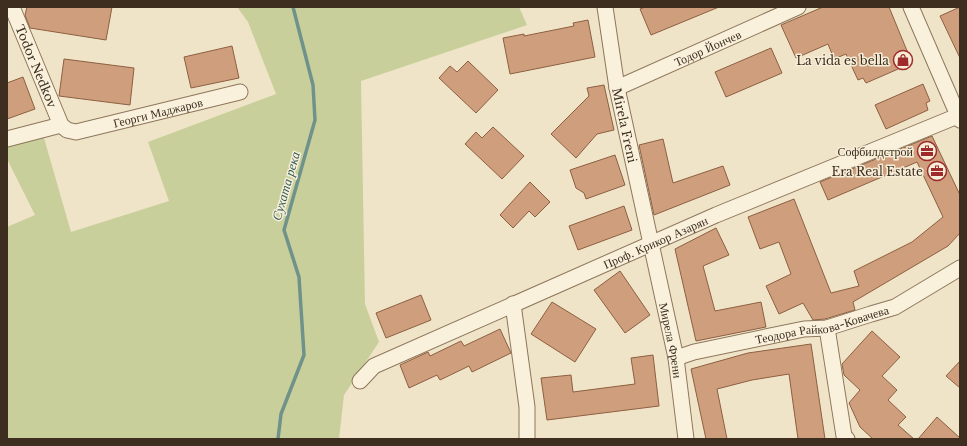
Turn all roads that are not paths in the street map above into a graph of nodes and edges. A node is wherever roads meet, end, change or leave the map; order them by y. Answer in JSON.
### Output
{"nodes":[{"id":1,"x":12,"y":7,"type":"edge"},
{"id":2,"x":605,"y":7,"type":"edge"},
{"id":3,"x":798,"y":7,"type":"edge"},
{"id":4,"x":911,"y":7,"type":"edge"},
{"id":5,"x":617,"y":88,"type":"junction"},
{"id":6,"x":240,"y":92,"type":"dead end"},
{"id":7,"x":959,"y":117,"type":"edge"},
{"id":8,"x":61,"y":125,"type":"junction"},
{"id":9,"x":7,"y":139,"type":"edge"},
{"id":10,"x":651,"y":243,"type":"junction"},
{"id":11,"x":960,"y":268,"type":"edge"},
{"id":12,"x":513,"y":304,"type":"junction"},
{"id":13,"x":827,"y":328,"type":"junction"},
{"id":14,"x":676,"y":358,"type":"junction"},
{"id":15,"x":360,"y":381,"type":"dead end"},
{"id":16,"x":527,"y":439,"type":"edge"},
{"id":17,"x":686,"y":439,"type":"edge"},
{"id":18,"x":847,"y":439,"type":"edge"}],
"edges":[{"from":1,"to":8,"type":"street","name":"Todor Nedkov"},
{"from":2,"to":5,"type":"street","name":"Mirela Freni"},
{"from":3,"to":5,"type":"street","name":"Тодор Йончев"},
{"from":4,"to":7,"type":"street"},
{"from":5,"to":10,"type":"street","name":"Mirela Freni"},
{"from":6,"to":8,"type":"street","name":"Георги Маджаров"},
{"from":7,"to":10,"type":"street","name":"Проф. Крикор Азарян"},
{"from":8,"to":9,"type":"street"},
{"from":10,"to":12,"type":"street","name":"Проф. Крикор Азарян"},
{"from":10,"to":14,"type":"street","name":"Мирела Френи"},
{"from":11,"to":13,"type":"street","name":"Теодора Райкова-Ковачева"},
{"from":12,"to":15,"type":"street","name":"Проф. Крикор Азарян"},
{"from":12,"to":16,"type":"street"},
{"from":13,"to":14,"type":"street","name":"Теодора Райкова-Ковачева"},
{"from":13,"to":18,"type":"street"},
{"from":14,"to":17,"type":"street","name":"Мирела Френи"}]}
